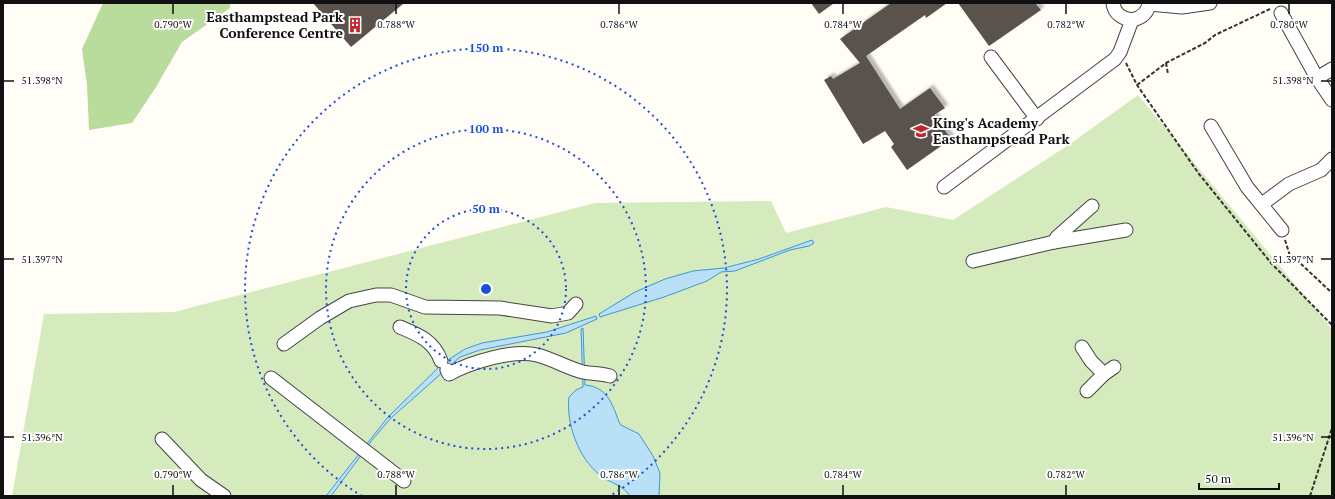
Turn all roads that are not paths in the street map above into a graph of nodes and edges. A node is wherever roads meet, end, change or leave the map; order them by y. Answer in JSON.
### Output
{"nodes":[{"id":1,"x":1113,"y":3,"type":"edge"},
{"id":2,"x":1149,"y":3,"type":"edge"},
{"id":3,"x":1210,"y":3,"type":"edge"},
{"id":4,"x":1278,"y":10,"type":"road end"},
{"id":5,"x":1132,"y":20,"type":"junction"},
{"id":6,"x":991,"y":57,"type":"dead end"},
{"id":7,"x":1332,"y":69,"type":"edge"},
{"id":8,"x":1317,"y":78,"type":"junction"},
{"id":9,"x":1332,"y":100,"type":"edge"},
{"id":10,"x":1037,"y":119,"type":"junction"},
{"id":11,"x":1211,"y":126,"type":"dead end"},
{"id":12,"x":1332,"y":159,"type":"edge"},
{"id":13,"x":944,"y":187,"type":"dead end"},
{"id":14,"x":1262,"y":204,"type":"junction"},
{"id":15,"x":1092,"y":206,"type":"dead end"},
{"id":16,"x":1126,"y":230,"type":"dead end"},
{"id":17,"x":1282,"y":230,"type":"road end"},
{"id":18,"x":1054,"y":242,"type":"junction"},
{"id":19,"x":973,"y":261,"type":"dead end"},
{"id":20,"x":576,"y":304,"type":"dead end"},
{"id":21,"x":400,"y":327,"type":"dead end"},
{"id":22,"x":284,"y":344,"type":"dead end"},
{"id":23,"x":1082,"y":347,"type":"dead end"},
{"id":24,"x":610,"y":376,"type":"dead end"},
{"id":25,"x":271,"y":378,"type":"dead end"},
{"id":26,"x":1087,"y":391,"type":"dead end"},
{"id":27,"x":162,"y":438,"type":"dead end"},
{"id":28,"x":404,"y":481,"type":"dead end"},
{"id":29,"x":224,"y":496,"type":"edge"}],
"edges":[{"from":1,"to":5,"type":"street"},
{"from":2,"to":3,"type":"street"},
{"from":2,"to":5,"type":"street"},
{"from":4,"to":8,"type":"street"},
{"from":5,"to":10,"type":"street"},
{"from":6,"to":10,"type":"street"},
{"from":7,"to":8,"type":"street"},
{"from":8,"to":9,"type":"street"},
{"from":10,"to":13,"type":"street"},
{"from":11,"to":14,"type":"street"},
{"from":12,"to":14,"type":"street"},
{"from":14,"to":17,"type":"street"},
{"from":15,"to":18,"type":"street"},
{"from":16,"to":18,"type":"street"},
{"from":18,"to":19,"type":"street"},
{"from":20,"to":22,"type":"street"},
{"from":21,"to":24,"type":"street"},
{"from":23,"to":26,"type":"street"},
{"from":25,"to":28,"type":"street"},
{"from":27,"to":29,"type":"street"}]}
